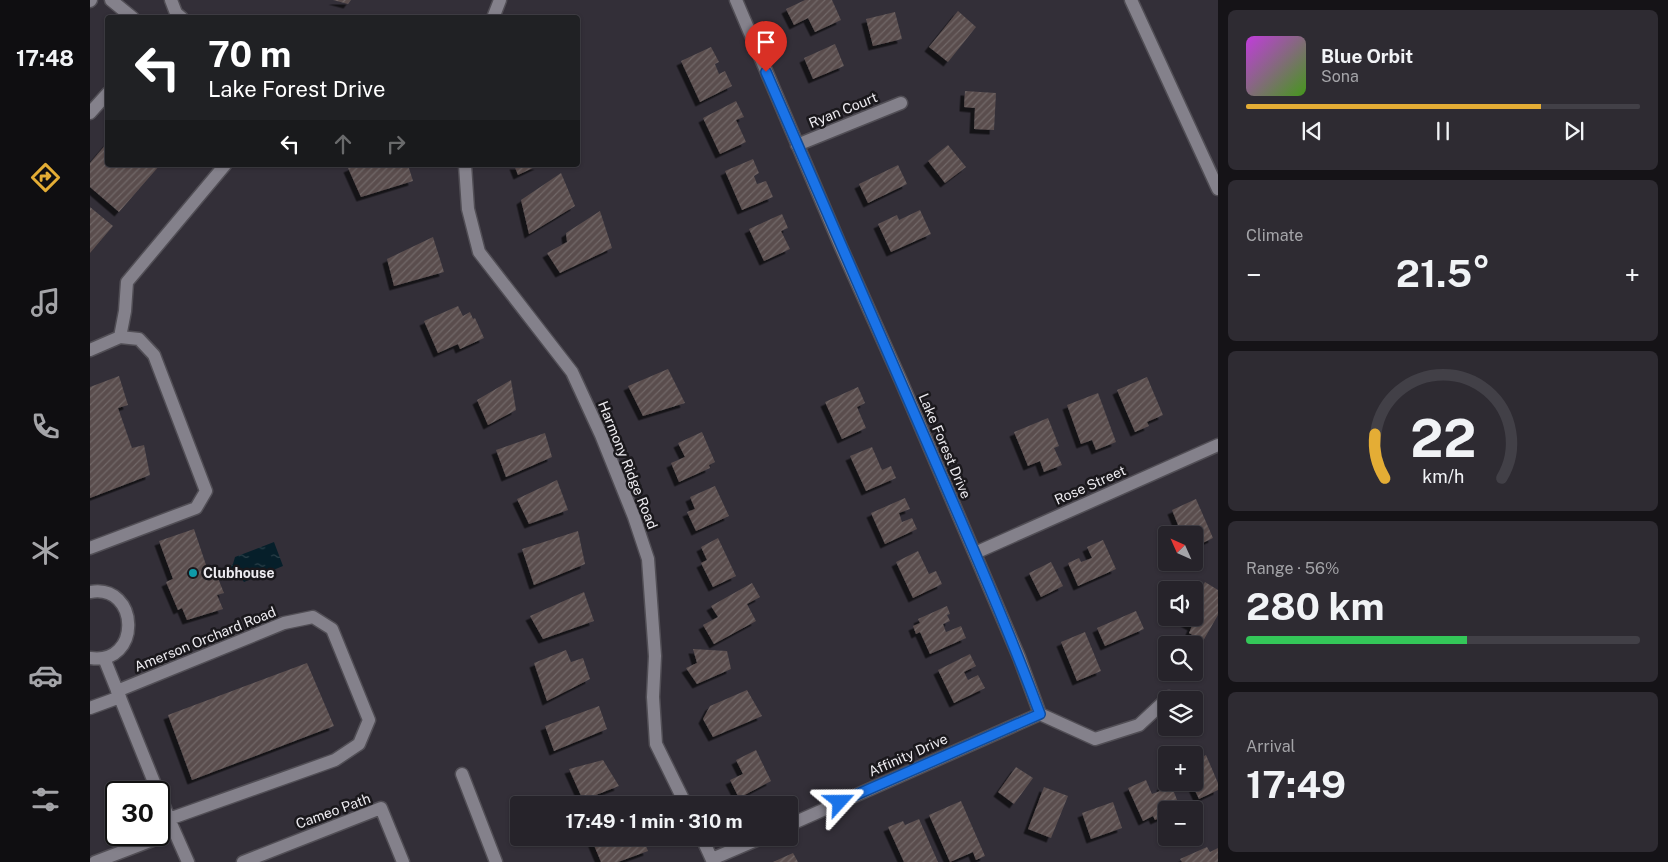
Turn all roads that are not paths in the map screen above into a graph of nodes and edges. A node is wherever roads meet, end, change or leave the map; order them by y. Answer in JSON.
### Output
{"nodes":[{"id":1,"x":112,"y":0,"type":"edge"},
{"id":2,"x":171,"y":0,"type":"edge"},
{"id":3,"x":500,"y":0,"type":"edge"},
{"id":4,"x":736,"y":0,"type":"edge"},
{"id":5,"x":1131,"y":0,"type":"edge"},
{"id":6,"x":130,"y":15,"type":"edge"},
{"id":7,"x":176,"y":15,"type":"edge"},
{"id":8,"x":494,"y":15,"type":"edge"},
{"id":9,"x":105,"y":96,"type":"edge"},
{"id":10,"x":901,"y":103,"type":"dead end"},
{"id":11,"x":90,"y":113,"type":"edge"},
{"id":12,"x":797,"y":145,"type":"junction"},
{"id":13,"x":223,"y":167,"type":"edge"},
{"id":14,"x":465,"y":167,"type":"edge"},
{"id":15,"x":1218,"y":189,"type":"edge"},
{"id":16,"x":120,"y":337,"type":"junction"},
{"id":17,"x":90,"y":350,"type":"edge"},
{"id":18,"x":1218,"y":445,"type":"edge"},
{"id":19,"x":90,"y":548,"type":"edge"},
{"id":20,"x":975,"y":553,"type":"junction"},
{"id":21,"x":90,"y":592,"type":"edge"},
{"id":22,"x":90,"y":658,"type":"edge"},
{"id":23,"x":104,"y":658,"type":"junction"},
{"id":24,"x":118,"y":694,"type":"junction"},
{"id":25,"x":90,"y":708,"type":"edge"},
{"id":26,"x":1158,"y":708,"type":"edge"},
{"id":27,"x":1040,"y":714,"type":"junction"},
{"id":28,"x":462,"y":774,"type":"dead end"},
{"id":29,"x":154,"y":781,"type":"edge"},
{"id":30,"x":682,"y":796,"type":"edge"},
{"id":31,"x":170,"y":819,"type":"edge"},
{"id":32,"x":170,"y":821,"type":"edge"},
{"id":33,"x":798,"y":821,"type":"edge"},
{"id":34,"x":137,"y":846,"type":"edge"},
{"id":35,"x":706,"y":846,"type":"edge"},
{"id":36,"x":744,"y":846,"type":"edge"},
{"id":37,"x":713,"y":861,"type":"edge"},
{"id":38,"x":95,"y":862,"type":"edge"},
{"id":39,"x":188,"y":862,"type":"edge"},
{"id":40,"x":243,"y":862,"type":"edge"},
{"id":41,"x":403,"y":862,"type":"edge"},
{"id":42,"x":496,"y":862,"type":"edge"}],
"edges":[{"from":1,"to":6,"type":"street"},
{"from":2,"to":7,"type":"street"},
{"from":3,"to":8,"type":"street"},
{"from":4,"to":12,"type":"street","name":"Lake Forest Drive"},
{"from":5,"to":15,"type":"street"},
{"from":9,"to":11,"type":"street"},
{"from":10,"to":12,"type":"street","name":"Ryan Court"},
{"from":12,"to":20,"type":"street","name":"Lake Forest Drive"},
{"from":13,"to":16,"type":"street"},
{"from":14,"to":30,"type":"street","name":"Harmony Ridge Road"},
{"from":16,"to":17,"type":"street"},
{"from":16,"to":19,"type":"street"},
{"from":18,"to":20,"type":"street","name":"Rose Street"},
{"from":20,"to":27,"type":"street","name":"Lake Forest Drive"},
{"from":21,"to":23,"type":"street","name":"Amerson Orchard Road"},
{"from":22,"to":23,"type":"street"},
{"from":23,"to":24,"type":"street"},
{"from":24,"to":25,"type":"street","name":"Amerson Orchard Road"},
{"from":24,"to":29,"type":"street"},
{"from":24,"to":31,"type":"street","name":"Amerson Orchard Road"},
{"from":26,"to":27,"type":"street"},
{"from":27,"to":33,"type":"street","name":"Affinity Drive"},
{"from":28,"to":42,"type":"street"},
{"from":32,"to":39,"type":"street"},
{"from":34,"to":38,"type":"street"},
{"from":35,"to":37,"type":"street"},
{"from":36,"to":37,"type":"street"},
{"from":40,"to":41,"type":"street","name":"Cameo Path"}]}
